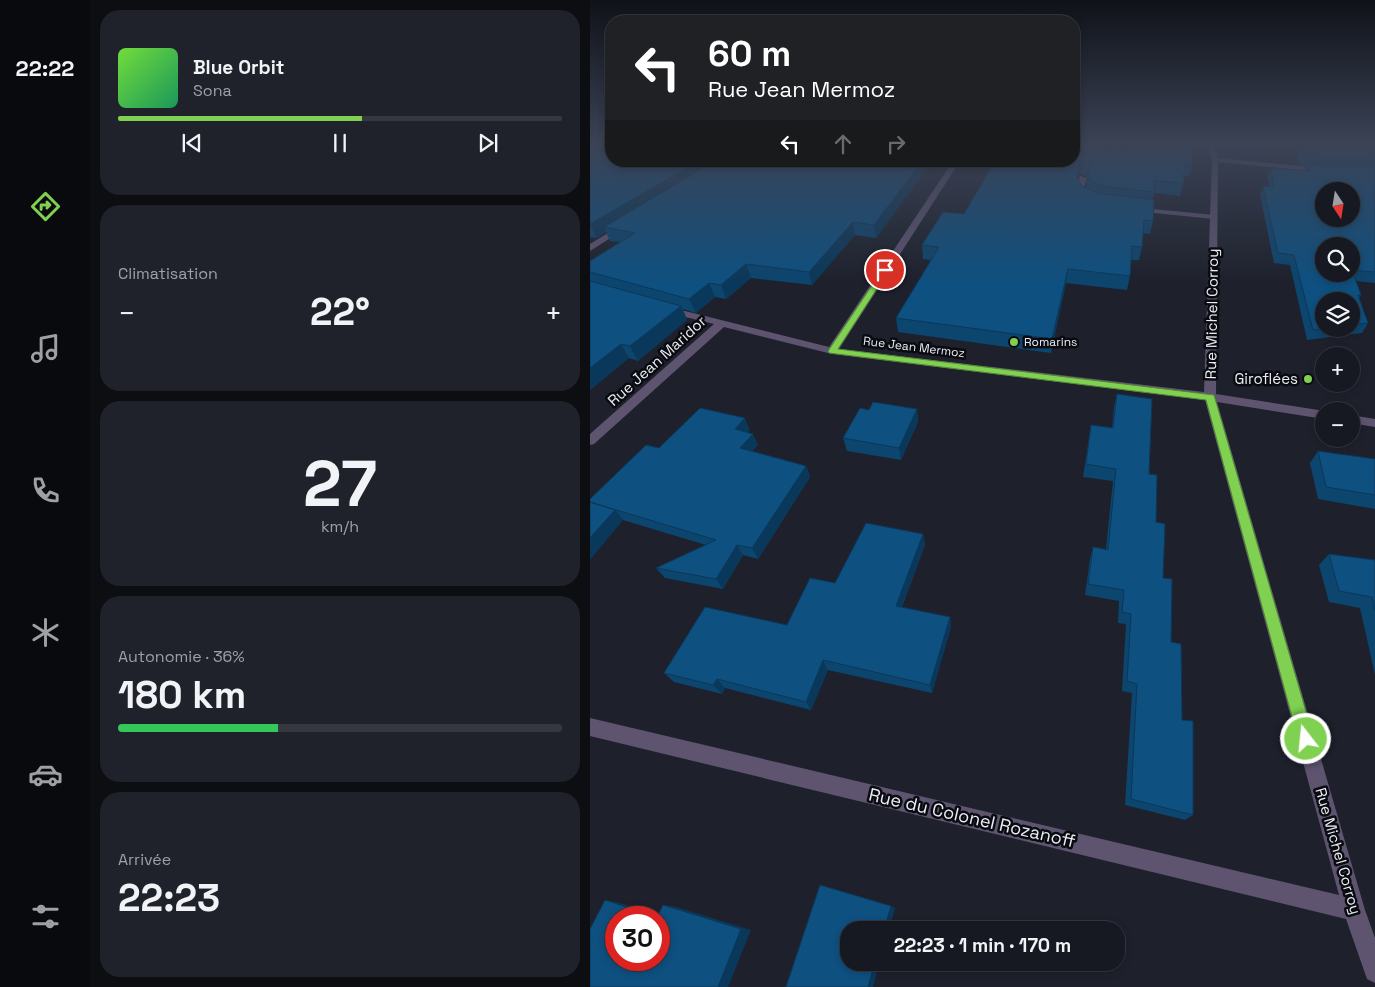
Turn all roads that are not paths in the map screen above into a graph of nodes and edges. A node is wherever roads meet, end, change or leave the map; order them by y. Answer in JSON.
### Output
{"nodes":[{"id":1,"x":937,"y":191,"type":"edge"},
{"id":2,"x":1082,"y":191,"type":"edge"},
{"id":3,"x":1214,"y":191,"type":"edge"},
{"id":4,"x":1098,"y":202,"type":"edge"},
{"id":5,"x":1126,"y":207,"type":"edge"},
{"id":6,"x":1214,"y":216,"type":"junction"},
{"id":7,"x":632,"y":222,"type":"edge"},
{"id":8,"x":590,"y":248,"type":"edge"},
{"id":9,"x":654,"y":306,"type":"edge"},
{"id":10,"x":721,"y":324,"type":"junction"},
{"id":11,"x":832,"y":351,"type":"junction"},
{"id":12,"x":1210,"y":397,"type":"junction"},
{"id":13,"x":1315,"y":414,"type":"edge"},
{"id":14,"x":1360,"y":421,"type":"edge"},
{"id":15,"x":1375,"y":423,"type":"edge"},
{"id":16,"x":590,"y":441,"type":"edge"},
{"id":17,"x":590,"y":727,"type":"edge"},
{"id":18,"x":1354,"y":910,"type":"junction"},
{"id":19,"x":1375,"y":971,"type":"edge"}],
"edges":[{"from":1,"to":11,"type":"street"},
{"from":2,"to":4,"type":"street"},
{"from":3,"to":6,"type":"street","name":"Rue Michel Corroy"},
{"from":5,"to":6,"type":"street"},
{"from":6,"to":12,"type":"street","name":"Rue Michel Corroy"},
{"from":7,"to":8,"type":"street"},
{"from":9,"to":10,"type":"street","name":"Rue Jean Mermoz"},
{"from":10,"to":11,"type":"street","name":"Rue Jean Mermoz"},
{"from":10,"to":16,"type":"street","name":"Rue Jean Maridor"},
{"from":11,"to":12,"type":"street","name":"Rue Jean Mermoz"},
{"from":12,"to":13,"type":"street","name":"Rue Jean Mermoz"},
{"from":12,"to":18,"type":"street","name":"Rue Michel Corroy"},
{"from":14,"to":15,"type":"street"},
{"from":17,"to":18,"type":"street","name":"Rue du Colonel Rozanoff"},
{"from":18,"to":19,"type":"street","name":"Rue Michel Corroy"}]}
